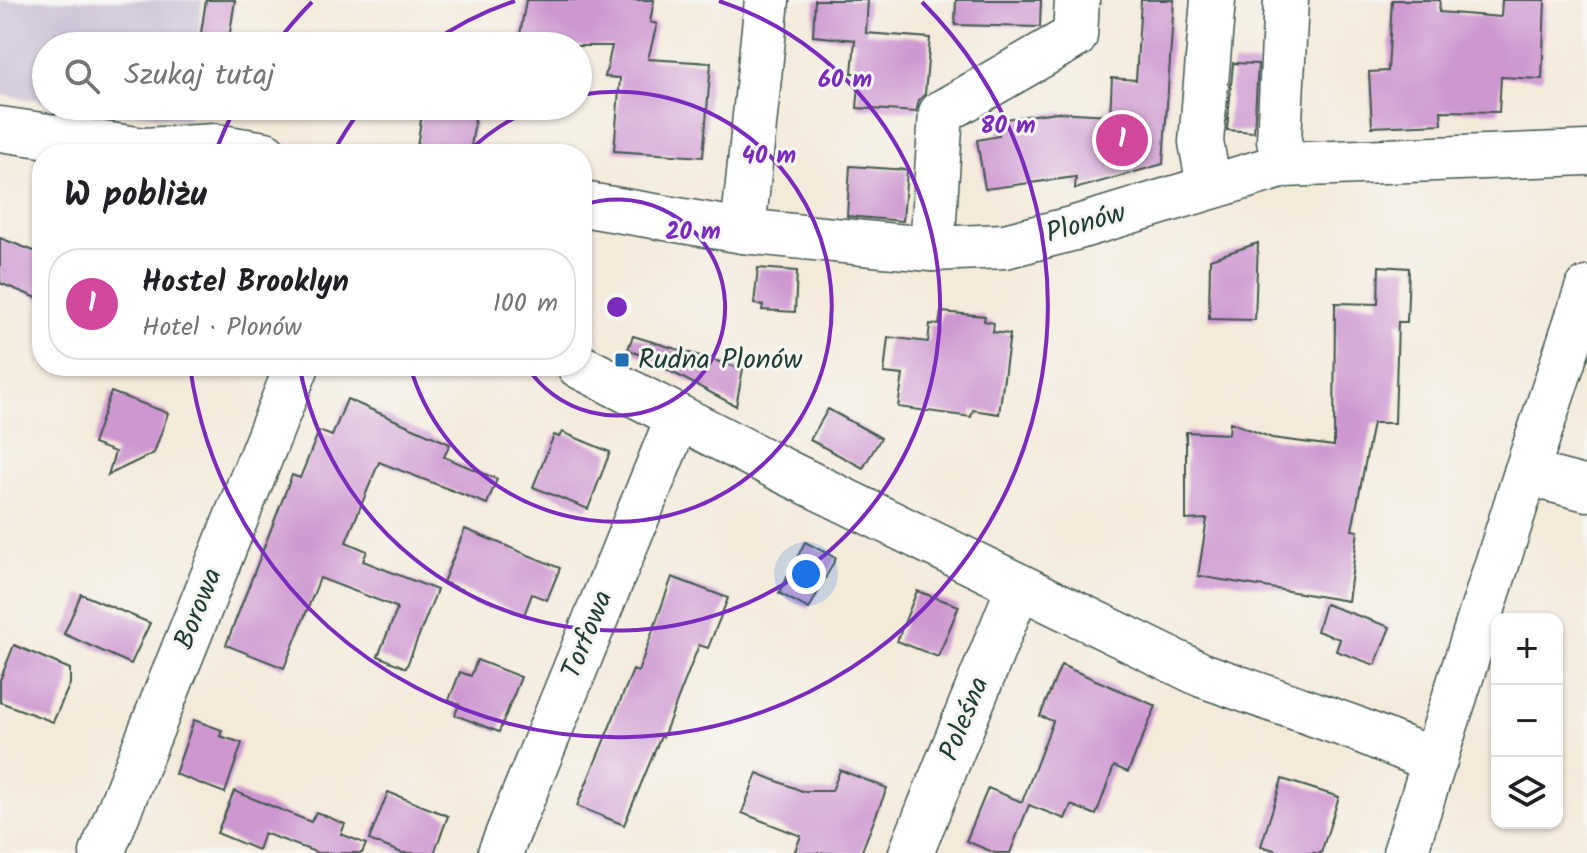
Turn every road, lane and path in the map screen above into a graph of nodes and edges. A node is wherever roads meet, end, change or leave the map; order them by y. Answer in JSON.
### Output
{"nodes":[{"id":1,"x":767,"y":0,"type":"edge"},
{"id":2,"x":1077,"y":0,"type":"edge"},
{"id":3,"x":1213,"y":0,"type":"edge"},
{"id":4,"x":1286,"y":0,"type":"edge"},
{"id":5,"x":0,"y":129,"type":"edge"},
{"id":6,"x":97,"y":144,"type":"edge"},
{"id":7,"x":1587,"y":153,"type":"edge"},
{"id":8,"x":1284,"y":165,"type":"junction"},
{"id":9,"x":1209,"y":186,"type":"junction"},
{"id":10,"x":592,"y":206,"type":"edge"},
{"id":11,"x":743,"y":231,"type":"junction"},
{"id":12,"x":932,"y":249,"type":"junction"},
{"id":13,"x":1587,"y":289,"type":"edge"},
{"id":14,"x":592,"y":373,"type":"edge"},
{"id":15,"x":293,"y":376,"type":"edge"},
{"id":16,"x":678,"y":417,"type":"junction"},
{"id":17,"x":1526,"y":473,"type":"junction"},
{"id":18,"x":1587,"y":489,"type":"edge"},
{"id":19,"x":1019,"y":586,"type":"junction"},
{"id":20,"x":1435,"y":761,"type":"junction"},
{"id":21,"x":102,"y":853,"type":"edge"},
{"id":22,"x":500,"y":853,"type":"edge"},
{"id":23,"x":911,"y":853,"type":"edge"},
{"id":24,"x":1405,"y":853,"type":"edge"}],
"edges":[{"from":1,"to":11,"type":"street"},
{"from":2,"to":12,"type":"street"},
{"from":3,"to":9,"type":"street"},
{"from":4,"to":8,"type":"street"},
{"from":5,"to":6,"type":"street"},
{"from":7,"to":8,"type":"street","name":"Plonów"},
{"from":8,"to":9,"type":"street","name":"Plonów"},
{"from":9,"to":12,"type":"street","name":"Plonów"},
{"from":10,"to":11,"type":"street","name":"Plonów"},
{"from":11,"to":12,"type":"street","name":"Plonów"},
{"from":13,"to":17,"type":"street"},
{"from":14,"to":16,"type":"street"},
{"from":15,"to":21,"type":"street","name":"Borowa"},
{"from":16,"to":19,"type":"street"},
{"from":16,"to":22,"type":"street","name":"Torfowa"},
{"from":17,"to":18,"type":"street"},
{"from":17,"to":20,"type":"street"},
{"from":19,"to":20,"type":"street"},
{"from":19,"to":23,"type":"street","name":"Poleśna"},
{"from":20,"to":24,"type":"street"}]}
